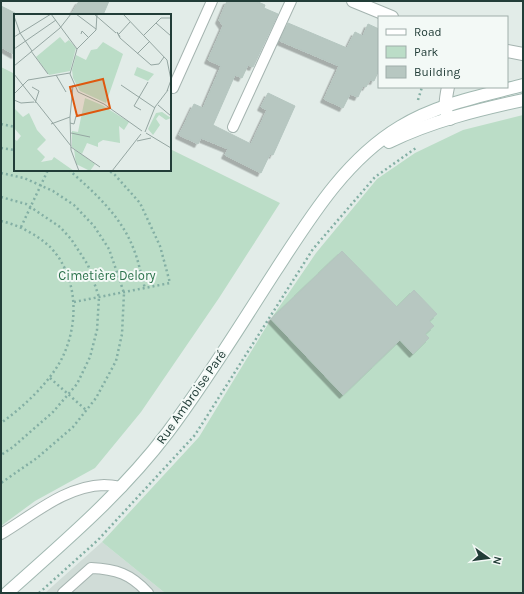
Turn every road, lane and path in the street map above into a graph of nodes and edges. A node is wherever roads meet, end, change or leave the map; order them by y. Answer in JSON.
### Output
{"nodes":[{"id":1,"x":212,"y":1,"type":"edge"},
{"id":2,"x":291,"y":1,"type":"edge"},
{"id":3,"x":353,"y":1,"type":"edge"},
{"id":4,"x":390,"y":16,"type":"edge"},
{"id":5,"x":508,"y":51,"type":"edge"},
{"id":6,"x":523,"y":54,"type":"edge"},
{"id":7,"x":523,"y":85,"type":"edge"},
{"id":8,"x":173,"y":88,"type":"dead end"},
{"id":9,"x":422,"y":88,"type":"edge"},
{"id":10,"x":448,"y":88,"type":"edge"},
{"id":11,"x":523,"y":100,"type":"edge"},
{"id":12,"x":417,"y":104,"type":"dead end"},
{"id":13,"x":446,"y":106,"type":"junction"},
{"id":14,"x":450,"y":119,"type":"junction"},
{"id":15,"x":1,"y":124,"type":"edge"},
{"id":16,"x":14,"y":127,"type":"edge"},
{"id":17,"x":233,"y":127,"type":"dead end"},
{"id":18,"x":422,"y":145,"type":"dead end"},
{"id":19,"x":1,"y":148,"type":"edge"},
{"id":20,"x":14,"y":150,"type":"edge"},
{"id":21,"x":48,"y":171,"type":"edge"},
{"id":22,"x":70,"y":171,"type":"edge"},
{"id":23,"x":109,"y":171,"type":"edge"},
{"id":24,"x":1,"y":172,"type":"edge"},
{"id":25,"x":344,"y":174,"type":"junction"},
{"id":26,"x":40,"y":186,"type":"junction"},
{"id":27,"x":1,"y":197,"type":"edge"},
{"id":28,"x":30,"y":207,"type":"junction"},
{"id":29,"x":1,"y":221,"type":"edge"},
{"id":30,"x":21,"y":227,"type":"junction"},
{"id":31,"x":145,"y":288,"type":"junction"},
{"id":32,"x":124,"y":292,"type":"junction"},
{"id":33,"x":99,"y":297,"type":"junction"},
{"id":34,"x":74,"y":302,"type":"junction"},
{"id":35,"x":50,"y":378,"type":"junction"},
{"id":36,"x":68,"y":394,"type":"junction"},
{"id":37,"x":86,"y":410,"type":"junction"},
{"id":38,"x":1,"y":423,"type":"edge"},
{"id":39,"x":1,"y":455,"type":"edge"},
{"id":40,"x":1,"y":483,"type":"edge"},
{"id":41,"x":122,"y":487,"type":"junction"},
{"id":42,"x":1,"y":534,"type":"edge"},
{"id":43,"x":7,"y":593,"type":"edge"},
{"id":44,"x":39,"y":593,"type":"edge"},
{"id":45,"x":63,"y":593,"type":"edge"},
{"id":46,"x":148,"y":593,"type":"edge"}],
"edges":[{"from":1,"to":8,"type":"lane"},
{"from":2,"to":17,"type":"lane"},
{"from":3,"to":4,"type":"street"},
{"from":5,"to":6,"type":"street"},
{"from":7,"to":13,"type":"street","name":"Rue Ambroise Paré"},
{"from":9,"to":12,"type":"path"},
{"from":10,"to":13,"type":"street"},
{"from":11,"to":14,"type":"street","name":"Rue Ambroise Paré"},
{"from":13,"to":14,"type":"street"},
{"from":13,"to":25,"type":"street","name":"Rue Ambroise Paré"},
{"from":14,"to":25,"type":"street","name":"Rue Ambroise Paré"},
{"from":15,"to":16,"type":"path"},
{"from":18,"to":44,"type":"path"},
{"from":19,"to":20,"type":"path"},
{"from":21,"to":26,"type":"path"},
{"from":22,"to":31,"type":"path"},
{"from":23,"to":31,"type":"path"},
{"from":24,"to":26,"type":"path"},
{"from":25,"to":41,"type":"street","name":"Rue Ambroise Paré"},
{"from":26,"to":28,"type":"path"},
{"from":26,"to":32,"type":"path"},
{"from":27,"to":28,"type":"path"},
{"from":28,"to":30,"type":"path"},
{"from":28,"to":33,"type":"path"},
{"from":29,"to":30,"type":"path"},
{"from":30,"to":34,"type":"path"},
{"from":31,"to":32,"type":"path"},
{"from":32,"to":33,"type":"path"},
{"from":32,"to":37,"type":"path"},
{"from":33,"to":34,"type":"path"},
{"from":33,"to":36,"type":"path"},
{"from":34,"to":35,"type":"path"},
{"from":35,"to":36,"type":"path"},
{"from":35,"to":38,"type":"path"},
{"from":36,"to":37,"type":"path"},
{"from":36,"to":39,"type":"path"},
{"from":37,"to":40,"type":"path"},
{"from":41,"to":42,"type":"lane"},
{"from":41,"to":43,"type":"street","name":"Rue Ambroise Paré"},
{"from":45,"to":46,"type":"lane"}]}
